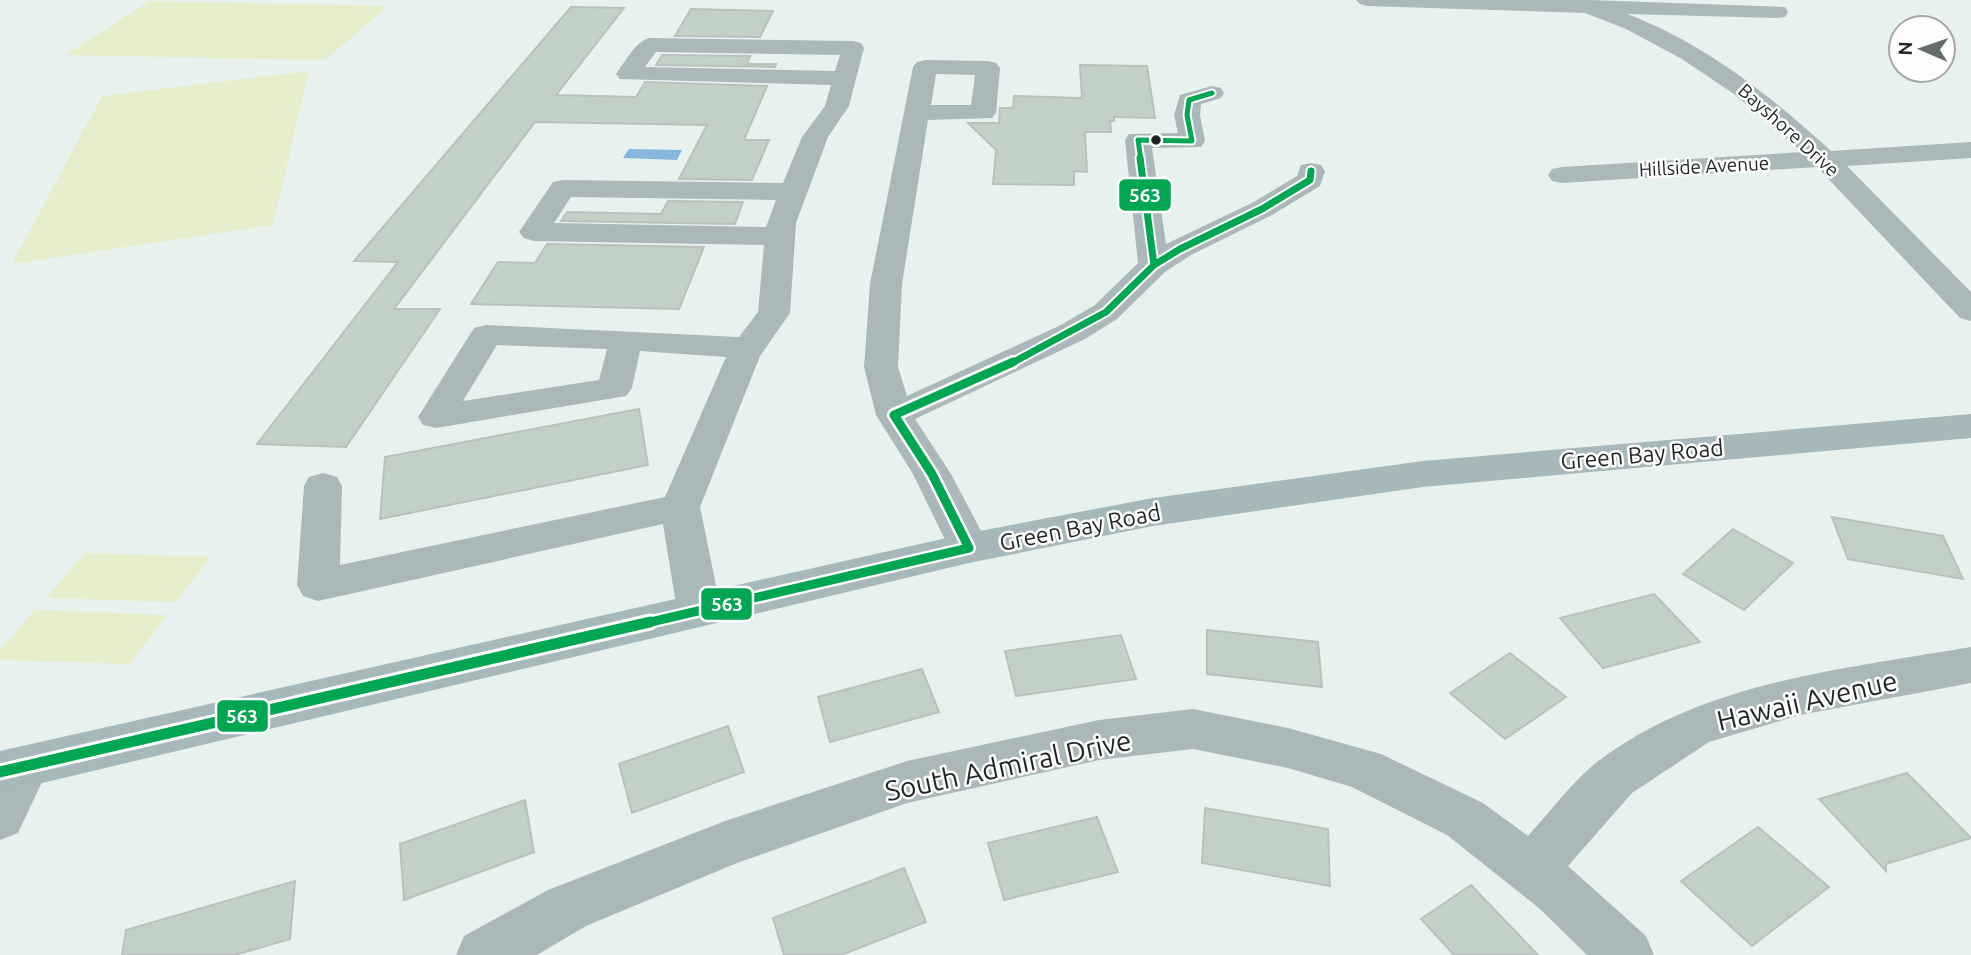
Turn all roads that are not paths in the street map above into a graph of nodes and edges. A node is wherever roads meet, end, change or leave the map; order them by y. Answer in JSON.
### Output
{"nodes":[{"id":1,"x":1367,"y":0,"type":"edge"},
{"id":2,"x":1580,"y":3,"type":"edge"},
{"id":3,"x":1777,"y":12,"type":"dead end"},
{"id":4,"x":845,"y":78,"type":"junction"},
{"id":5,"x":1212,"y":93,"type":"dead end"},
{"id":6,"x":918,"y":112,"type":"dead end"},
{"id":7,"x":1971,"y":150,"type":"edge"},
{"id":8,"x":1825,"y":159,"type":"junction"},
{"id":9,"x":1311,"y":171,"type":"dead end"},
{"id":10,"x":1562,"y":175,"type":"dead end"},
{"id":11,"x":794,"y":192,"type":"junction"},
{"id":12,"x":780,"y":236,"type":"junction"},
{"id":13,"x":1154,"y":265,"type":"junction"},
{"id":14,"x":1971,"y":311,"type":"edge"},
{"id":15,"x":626,"y":340,"type":"junction"},
{"id":16,"x":749,"y":348,"type":"junction"},
{"id":17,"x":894,"y":415,"type":"junction"},
{"id":18,"x":1971,"y":426,"type":"edge"},
{"id":19,"x":323,"y":486,"type":"dead end"},
{"id":20,"x":681,"y":507,"type":"junction"},
{"id":21,"x":969,"y":548,"type":"junction"},
{"id":22,"x":699,"y":610,"type":"junction"},
{"id":23,"x":1971,"y":665,"type":"edge"},
{"id":24,"x":12,"y":769,"type":"edge"},
{"id":25,"x":0,"y":817,"type":"edge"},
{"id":26,"x":1531,"y":870,"type":"junction"},
{"id":27,"x":484,"y":955,"type":"edge"},
{"id":28,"x":1626,"y":955,"type":"edge"}],
"edges":[{"from":1,"to":2,"type":"street"},
{"from":2,"to":3,"type":"street"},
{"from":2,"to":8,"type":"street","name":"Bayshore Drive"},
{"from":4,"to":4,"type":"street"},
{"from":4,"to":11,"type":"street"},
{"from":5,"to":13,"type":"street"},
{"from":6,"to":17,"type":"street"},
{"from":7,"to":8,"type":"street","name":"Hillside Avenue"},
{"from":8,"to":10,"type":"street","name":"Hillside Avenue"},
{"from":8,"to":14,"type":"street","name":"Bayshore Drive"},
{"from":9,"to":13,"type":"street"},
{"from":11,"to":12,"type":"street"},
{"from":11,"to":12,"type":"street"},
{"from":12,"to":16,"type":"street"},
{"from":13,"to":17,"type":"street"},
{"from":15,"to":15,"type":"street"},
{"from":15,"to":16,"type":"street"},
{"from":16,"to":20,"type":"street"},
{"from":17,"to":21,"type":"street"},
{"from":18,"to":21,"type":"main road","name":"Green Bay Road"},
{"from":19,"to":20,"type":"street"},
{"from":20,"to":22,"type":"street"},
{"from":21,"to":22,"type":"main road","name":"Green Bay Road"},
{"from":22,"to":24,"type":"main road","name":"Green Bay Road"},
{"from":23,"to":26,"type":"street","name":"Hawaii Avenue"},
{"from":24,"to":25,"type":"street"},
{"from":26,"to":27,"type":"street","name":"South Admiral Drive"},
{"from":26,"to":28,"type":"street","name":"South Admiral Drive"}]}
